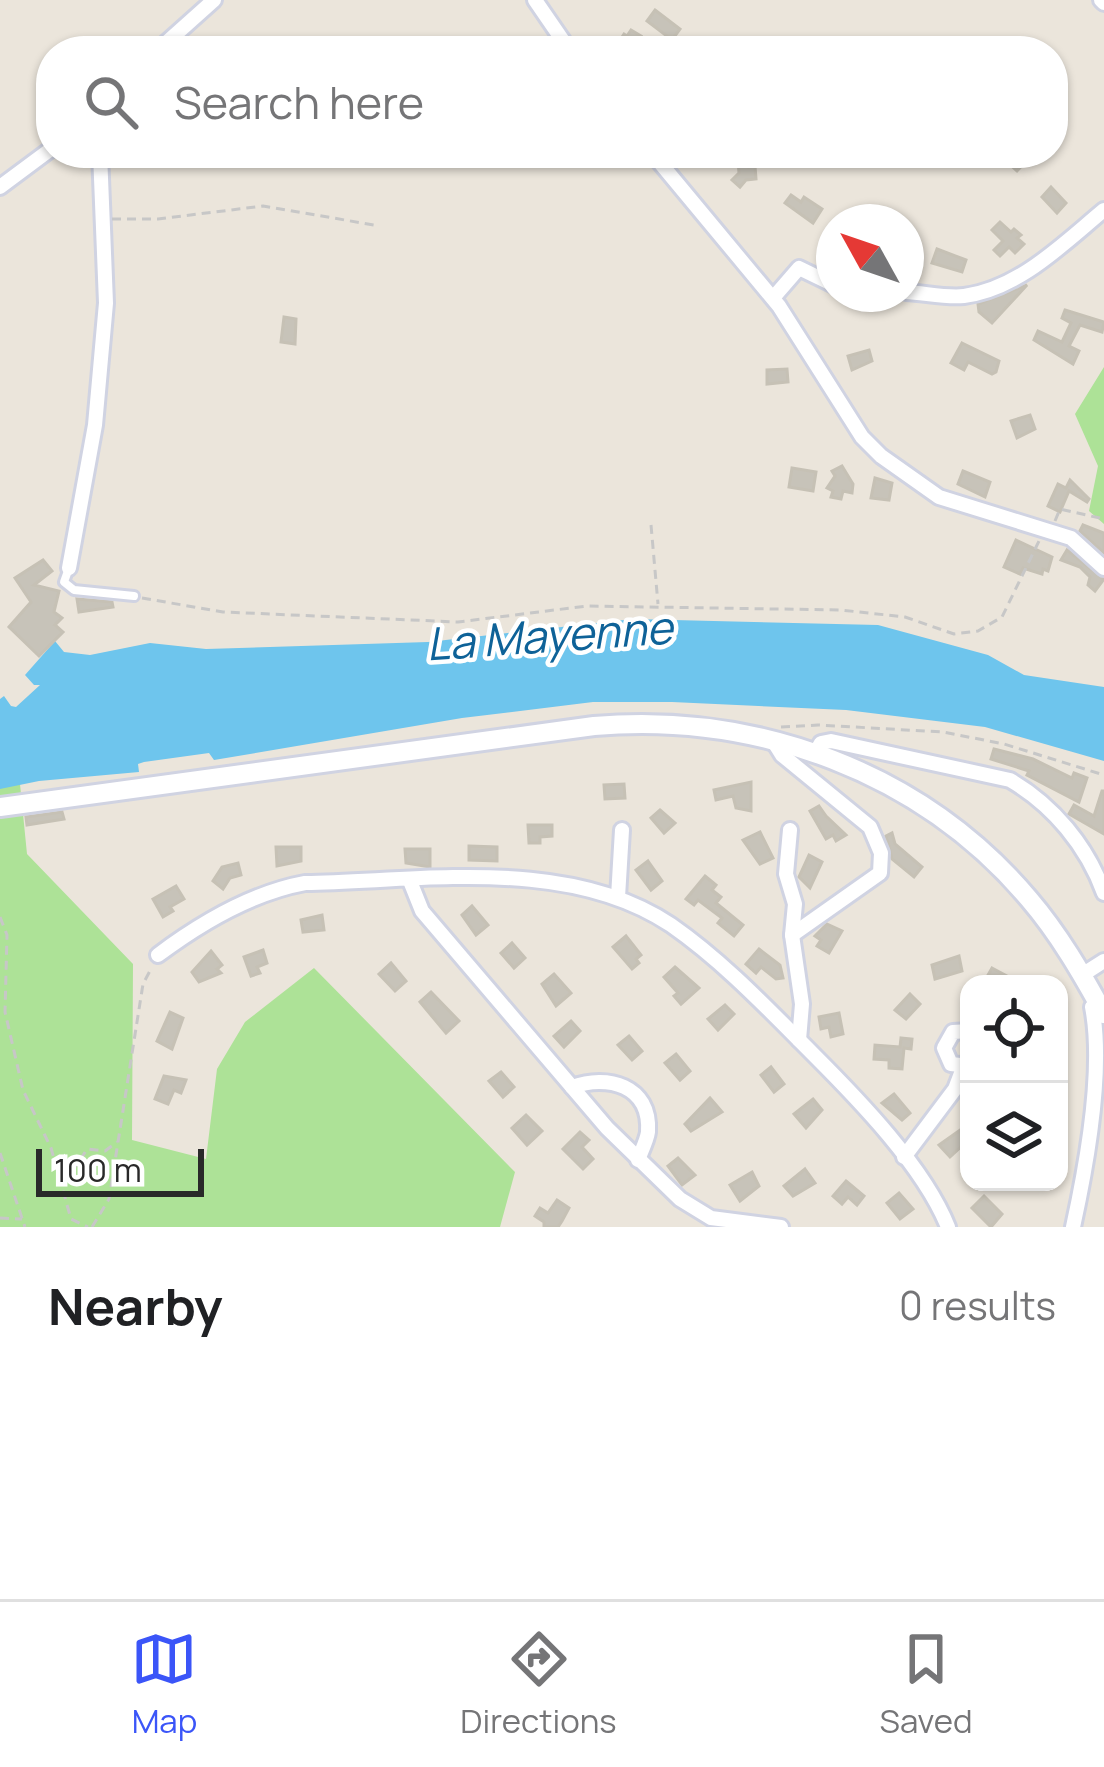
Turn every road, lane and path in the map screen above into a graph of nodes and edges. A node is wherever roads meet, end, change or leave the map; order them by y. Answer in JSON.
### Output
{"nodes":[{"id":1,"x":214,"y":0,"type":"edge"},
{"id":2,"x":535,"y":0,"type":"edge"},
{"id":3,"x":174,"y":36,"type":"edge"},
{"id":4,"x":560,"y":36,"type":"edge"},
{"id":5,"x":36,"y":160,"type":"edge"},
{"id":6,"x":101,"y":168,"type":"edge"},
{"id":7,"x":665,"y":168,"type":"edge"},
{"id":8,"x":0,"y":188,"type":"edge"},
{"id":9,"x":1104,"y":210,"type":"edge"},
{"id":10,"x":105,"y":219,"type":"junction"},
{"id":11,"x":374,"y":226,"type":"dead end"},
{"id":12,"x":816,"y":276,"type":"edge"},
{"id":13,"x":924,"y":293,"type":"edge"},
{"id":14,"x":773,"y":298,"type":"junction"},
{"id":15,"x":1104,"y":519,"type":"edge"},
{"id":16,"x":651,"y":525,"type":"dead end"},
{"id":17,"x":1047,"y":531,"type":"junction"},
{"id":18,"x":69,"y":568,"type":"joint"},
{"id":19,"x":1104,"y":568,"type":"edge"},
{"id":20,"x":134,"y":596,"type":"joint"},
{"id":21,"x":658,"y":606,"type":"junction"},
{"id":22,"x":772,"y":739,"type":"junction"},
{"id":23,"x":816,"y":752,"type":"junction"},
{"id":24,"x":0,"y":807,"type":"edge"},
{"id":25,"x":622,"y":830,"type":"dead end"},
{"id":26,"x":790,"y":830,"type":"dead end"},
{"id":27,"x":410,"y":881,"type":"junction"},
{"id":28,"x":1104,"y":893,"type":"edge"},
{"id":29,"x":618,"y":897,"type":"junction"},
{"id":30,"x":0,"y":917,"type":"edge"},
{"id":31,"x":792,"y":935,"type":"junction"},
{"id":32,"x":158,"y":955,"type":"joint"},
{"id":33,"x":1104,"y":962,"type":"edge"},
{"id":34,"x":1082,"y":975,"type":"junction"},
{"id":35,"x":1104,"y":1014,"type":"edge"},
{"id":36,"x":960,"y":1032,"type":"edge"},
{"id":37,"x":799,"y":1040,"type":"junction"},
{"id":38,"x":960,"y":1066,"type":"edge"},
{"id":39,"x":960,"y":1079,"type":"edge"},
{"id":40,"x":572,"y":1088,"type":"junction"},
{"id":41,"x":118,"y":1141,"type":"junction"},
{"id":42,"x":0,"y":1153,"type":"edge"},
{"id":43,"x":904,"y":1157,"type":"junction"},
{"id":44,"x":638,"y":1160,"type":"junction"},
{"id":45,"x":57,"y":1180,"type":"junction"},
{"id":46,"x":0,"y":1218,"type":"edge"},
{"id":47,"x":22,"y":1220,"type":"junction"},
{"id":48,"x":25,"y":1227,"type":"edge"},
{"id":49,"x":90,"y":1227,"type":"edge"},
{"id":50,"x":781,"y":1227,"type":"edge"},
{"id":51,"x":948,"y":1227,"type":"edge"},
{"id":52,"x":1073,"y":1227,"type":"edge"}],
"edges":[{"from":1,"to":3,"type":"street"},
{"from":2,"to":4,"type":"street"},
{"from":5,"to":8,"type":"street"},
{"from":6,"to":10,"type":"street"},
{"from":7,"to":14,"type":"street"},
{"from":9,"to":13,"type":"street"},
{"from":10,"to":11,"type":"path"},
{"from":10,"to":18,"type":"street"},
{"from":12,"to":14,"type":"street"},
{"from":14,"to":17,"type":"street"},
{"from":15,"to":17,"type":"path"},
{"from":16,"to":21,"type":"path"},
{"from":17,"to":19,"type":"street"},
{"from":17,"to":21,"type":"path"},
{"from":18,"to":20,"type":"lane"},
{"from":20,"to":21,"type":"path"},
{"from":22,"to":23,"type":"main road"},
{"from":22,"to":24,"type":"main road"},
{"from":22,"to":31,"type":"street"},
{"from":23,"to":28,"type":"street"},
{"from":23,"to":34,"type":"main road"},
{"from":25,"to":29,"type":"street"},
{"from":26,"to":31,"type":"street"},
{"from":27,"to":29,"type":"street"},
{"from":27,"to":32,"type":"street"},
{"from":27,"to":40,"type":"street"},
{"from":29,"to":37,"type":"street"},
{"from":30,"to":45,"type":"path"},
{"from":31,"to":37,"type":"street"},
{"from":32,"to":41,"type":"path"},
{"from":33,"to":34,"type":"street"},
{"from":34,"to":35,"type":"main road"},
{"from":34,"to":52,"type":"street"},
{"from":36,"to":38,"type":"street"},
{"from":37,"to":43,"type":"street"},
{"from":39,"to":43,"type":"street"},
{"from":40,"to":44,"type":"street"},
{"from":40,"to":44,"type":"street"},
{"from":41,"to":45,"type":"path"},
{"from":41,"to":49,"type":"path"},
{"from":42,"to":47,"type":"path"},
{"from":43,"to":51,"type":"street"},
{"from":44,"to":50,"type":"street"},
{"from":45,"to":49,"type":"path"},
{"from":46,"to":47,"type":"path"},
{"from":47,"to":48,"type":"path"}]}
